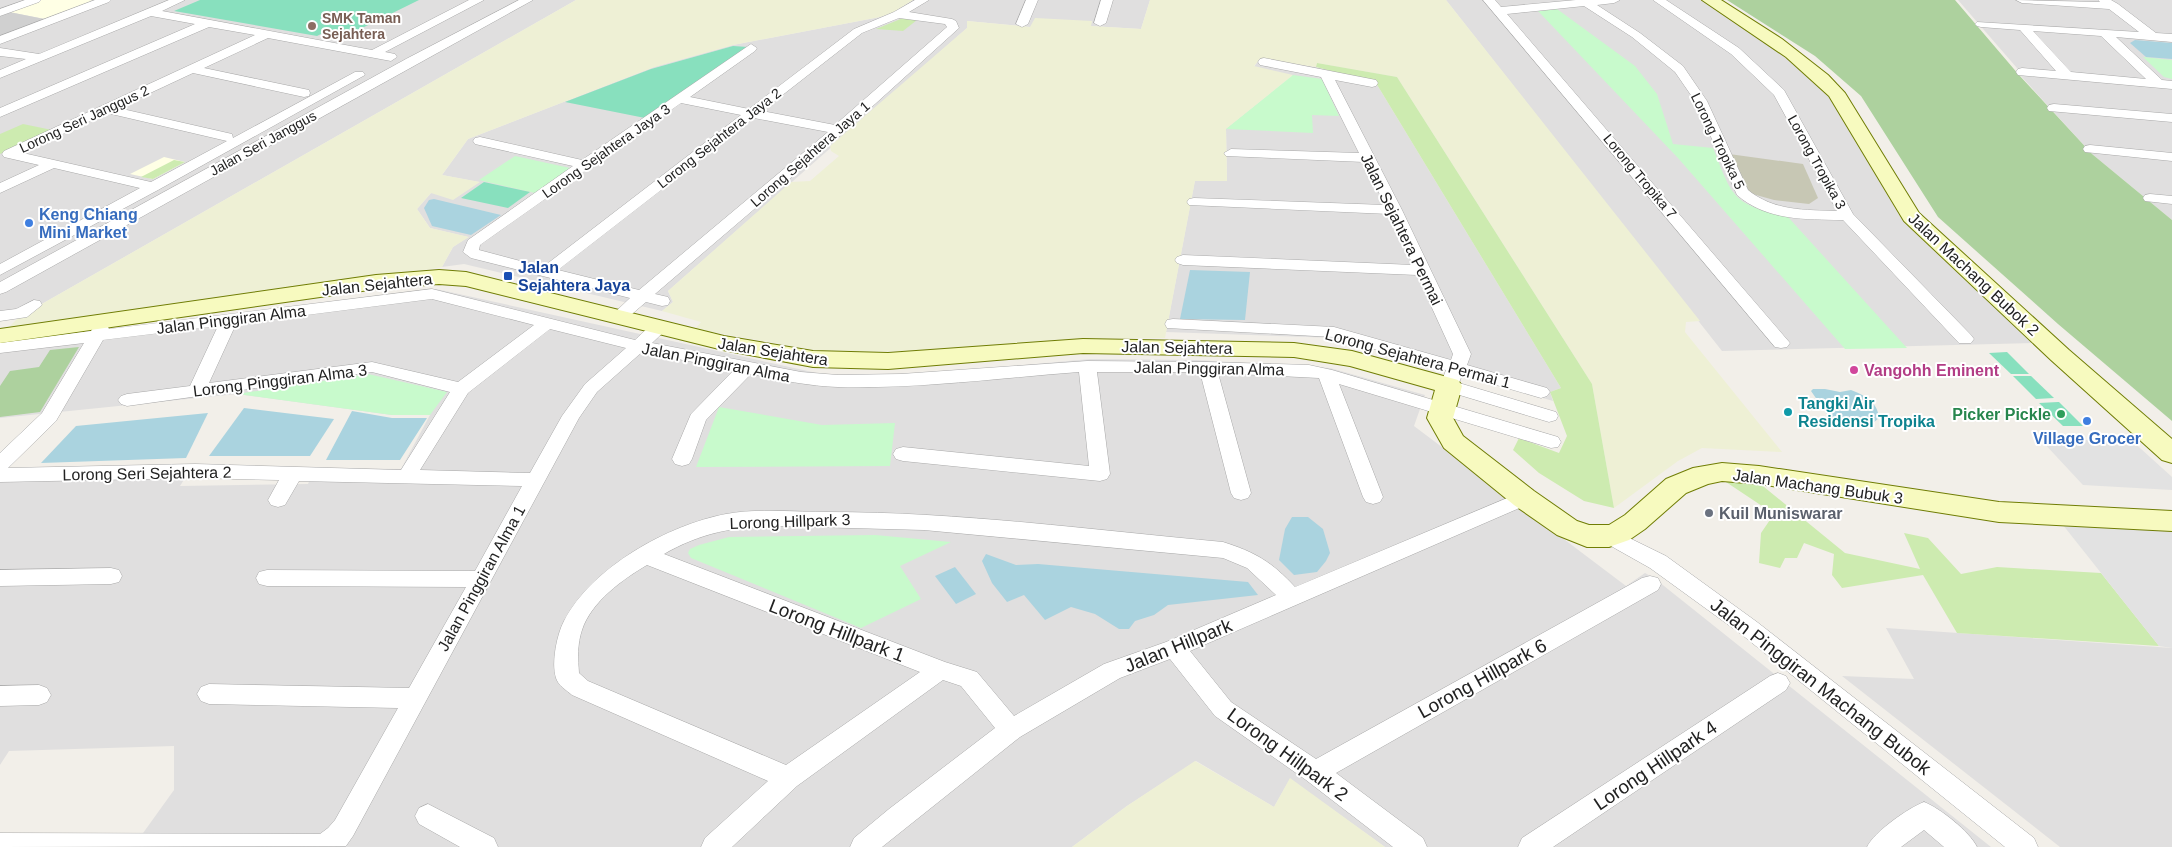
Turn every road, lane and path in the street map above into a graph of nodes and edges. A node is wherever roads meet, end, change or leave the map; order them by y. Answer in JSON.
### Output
{"nodes":[{"id":1,"x":35,"y":0,"type":"edge"},
{"id":2,"x":105,"y":0,"type":"edge"},
{"id":3,"x":179,"y":0,"type":"edge"},
{"id":4,"x":478,"y":0,"type":"edge"},
{"id":5,"x":527,"y":0,"type":"edge"},
{"id":6,"x":923,"y":0,"type":"edge"},
{"id":7,"x":1032,"y":0,"type":"edge"},
{"id":8,"x":1107,"y":0,"type":"edge"},
{"id":9,"x":1614,"y":0,"type":"edge"},
{"id":10,"x":1659,"y":0,"type":"edge"},
{"id":11,"x":1710,"y":0,"type":"edge"},
{"id":12,"x":1720,"y":0,"type":"edge"},
{"id":13,"x":2022,"y":0,"type":"edge"},
{"id":14,"x":1584,"y":1,"type":"edge"},
{"id":15,"x":2109,"y":3,"type":"edge"},
{"id":16,"x":504,"y":4,"type":"edge"},
{"id":17,"x":1494,"y":5,"type":"edge"},
{"id":18,"x":149,"y":12,"type":"junction"},
{"id":19,"x":0,"y":13,"type":"edge"},
{"id":20,"x":898,"y":14,"type":"junction"},
{"id":21,"x":207,"y":23,"type":"junction"},
{"id":22,"x":1100,"y":23,"type":"dead end"},
{"id":23,"x":1022,"y":24,"type":"dead end"},
{"id":24,"x":1981,"y":24,"type":"dead end"},
{"id":25,"x":2022,"y":27,"type":"junction"},
{"id":26,"x":2104,"y":33,"type":"junction"},
{"id":27,"x":267,"y":34,"type":"junction"},
{"id":28,"x":2152,"y":36,"type":"junction"},
{"id":29,"x":2172,"y":38,"type":"edge"},
{"id":30,"x":0,"y":40,"type":"edge"},
{"id":31,"x":751,"y":48,"type":"dead end"},
{"id":32,"x":0,"y":52,"type":"edge"},
{"id":33,"x":373,"y":54,"type":"junction"},
{"id":34,"x":40,"y":57,"type":"junction"},
{"id":35,"x":391,"y":57,"type":"junction"},
{"id":36,"x":1264,"y":62,"type":"dead end"},
{"id":37,"x":190,"y":70,"type":"junction"},
{"id":38,"x":2022,"y":72,"type":"dead end"},
{"id":39,"x":0,"y":74,"type":"edge"},
{"id":40,"x":1326,"y":74,"type":"junction"},
{"id":41,"x":2066,"y":76,"type":"junction"},
{"id":42,"x":1372,"y":83,"type":"dead end"},
{"id":43,"x":2159,"y":84,"type":"junction"},
{"id":44,"x":2172,"y":85,"type":"edge"},
{"id":45,"x":304,"y":93,"type":"dead end"},
{"id":46,"x":680,"y":99,"type":"junction"},
{"id":47,"x":2054,"y":108,"type":"dead end"},
{"id":48,"x":105,"y":109,"type":"junction"},
{"id":49,"x":0,"y":113,"type":"edge"},
{"id":50,"x":752,"y":113,"type":"junction"},
{"id":51,"x":2172,"y":118,"type":"edge"},
{"id":52,"x":274,"y":121,"type":"junction"},
{"id":53,"x":294,"y":125,"type":"junction"},
{"id":54,"x":838,"y":130,"type":"junction"},
{"id":55,"x":227,"y":137,"type":"dead end"},
{"id":56,"x":480,"y":141,"type":"dead end"},
{"id":57,"x":2090,"y":149,"type":"dead end"},
{"id":58,"x":1231,"y":152,"type":"dead end"},
{"id":59,"x":2172,"y":157,"type":"edge"},
{"id":60,"x":1369,"y":158,"type":"junction"},
{"id":61,"x":52,"y":164,"type":"junction"},
{"id":62,"x":586,"y":164,"type":"junction"},
{"id":63,"x":153,"y":187,"type":"junction"},
{"id":64,"x":117,"y":188,"type":"dead end"},
{"id":65,"x":0,"y":190,"type":"edge"},
{"id":66,"x":2150,"y":198,"type":"dead end"},
{"id":67,"x":2172,"y":200,"type":"edge"},
{"id":68,"x":1194,"y":202,"type":"dead end"},
{"id":69,"x":1395,"y":210,"type":"junction"},
{"id":70,"x":1847,"y":216,"type":"junction"},
{"id":71,"x":31,"y":240,"type":"junction"},
{"id":72,"x":49,"y":244,"type":"junction"},
{"id":73,"x":0,"y":256,"type":"edge"},
{"id":74,"x":1184,"y":260,"type":"dead end"},
{"id":75,"x":0,"y":270,"type":"edge"},
{"id":76,"x":1423,"y":270,"type":"junction"},
{"id":77,"x":546,"y":272,"type":"junction"},
{"id":78,"x":0,"y":289,"type":"edge"},
{"id":79,"x":642,"y":296,"type":"junction"},
{"id":80,"x":662,"y":301,"type":"dead end"},
{"id":81,"x":0,"y":309,"type":"edge"},
{"id":82,"x":0,"y":316,"type":"edge"},
{"id":83,"x":619,"y":316,"type":"junction"},
{"id":84,"x":230,"y":319,"type":"junction"},
{"id":85,"x":546,"y":324,"type":"junction"},
{"id":86,"x":1174,"y":324,"type":"dead end"},
{"id":87,"x":660,"y":327,"type":"junction"},
{"id":88,"x":101,"y":329,"type":"junction"},
{"id":89,"x":0,"y":336,"type":"edge"},
{"id":90,"x":1965,"y":339,"type":"dead end"},
{"id":91,"x":1781,"y":343,"type":"dead end"},
{"id":92,"x":638,"y":346,"type":"junction"},
{"id":93,"x":0,"y":348,"type":"edge"},
{"id":94,"x":1087,"y":366,"type":"junction"},
{"id":95,"x":1207,"y":367,"type":"junction"},
{"id":96,"x":746,"y":369,"type":"junction"},
{"id":97,"x":1326,"y":374,"type":"junction"},
{"id":98,"x":1448,"y":388,"type":"junction"},
{"id":99,"x":461,"y":389,"type":"junction"},
{"id":100,"x":197,"y":390,"type":"junction"},
{"id":101,"x":1541,"y":392,"type":"dead end"},
{"id":102,"x":127,"y":400,"type":"dead end"},
{"id":103,"x":1548,"y":416,"type":"dead end"},
{"id":104,"x":1551,"y":442,"type":"dead end"},
{"id":105,"x":2169,"y":444,"type":"edge"},
{"id":106,"x":903,"y":454,"type":"dead end"},
{"id":107,"x":682,"y":460,"type":"dead end"},
{"id":108,"x":0,"y":464,"type":"edge"},
{"id":109,"x":293,"y":473,"type":"junction"},
{"id":110,"x":0,"y":475,"type":"edge"},
{"id":111,"x":407,"y":476,"type":"junction"},
{"id":112,"x":535,"y":480,"type":"junction"},
{"id":113,"x":1241,"y":493,"type":"dead end"},
{"id":114,"x":1373,"y":497,"type":"dead end"},
{"id":115,"x":1524,"y":498,"type":"junction"},
{"id":116,"x":278,"y":500,"type":"dead end"},
{"id":117,"x":2172,"y":521,"type":"edge"},
{"id":118,"x":1610,"y":536,"type":"junction"},
{"id":119,"x":644,"y":555,"type":"junction"},
{"id":120,"x":111,"y":576,"type":"dead end"},
{"id":121,"x":0,"y":578,"type":"edge"},
{"id":122,"x":267,"y":578,"type":"dead end"},
{"id":123,"x":480,"y":579,"type":"junction"},
{"id":124,"x":1650,"y":584,"type":"dead end"},
{"id":125,"x":1292,"y":598,"type":"junction"},
{"id":126,"x":1174,"y":648,"type":"junction"},
{"id":127,"x":940,"y":670,"type":"junction"},
{"id":128,"x":1778,"y":683,"type":"dead end"},
{"id":129,"x":209,"y":694,"type":"dead end"},
{"id":130,"x":39,"y":695,"type":"dead end"},
{"id":131,"x":0,"y":696,"type":"edge"},
{"id":132,"x":415,"y":698,"type":"junction"},
{"id":133,"x":1011,"y":730,"type":"junction"},
{"id":134,"x":1315,"y":772,"type":"junction"},
{"id":135,"x":788,"y":778,"type":"junction"},
{"id":136,"x":428,"y":816,"type":"dead end"},
{"id":137,"x":0,"y":845,"type":"edge"},
{"id":138,"x":324,"y":846,"type":"edge"},
{"id":139,"x":485,"y":847,"type":"edge"},
{"id":140,"x":714,"y":847,"type":"edge"},
{"id":141,"x":863,"y":847,"type":"edge"},
{"id":142,"x":1414,"y":847,"type":"edge"},
{"id":143,"x":1531,"y":847,"type":"edge"},
{"id":144,"x":1880,"y":847,"type":"edge"},
{"id":145,"x":1964,"y":847,"type":"edge"},
{"id":146,"x":2025,"y":847,"type":"edge"}],
"edges":[{"from":1,"to":19,"type":"street"},
{"from":2,"to":30,"type":"street"},
{"from":3,"to":18,"type":"street"},
{"from":4,"to":33,"type":"street"},
{"from":5,"to":16,"type":"street","name":"Jalan Seri Janggus"},
{"from":6,"to":20,"type":"street","name":"Lorong Sejahtera Jaya 2"},
{"from":7,"to":23,"type":"street"},
{"from":8,"to":22,"type":"street"},
{"from":9,"to":14,"type":"street"},
{"from":10,"to":70,"type":"street","name":"Lorong Tropika 3"},
{"from":11,"to":105,"type":"street","name":"Jalan Machang Bubok 2"},
{"from":12,"to":105,"type":"main road","name":"Jalan Machang Bubok 2"},
{"from":13,"to":15,"type":"street"},
{"from":14,"to":17,"type":"street"},
{"from":14,"to":70,"type":"street","name":"Lorong Tropika 5"},
{"from":15,"to":28,"type":"street"},
{"from":16,"to":35,"type":"street","name":"Jalan Seri Janggus"},
{"from":16,"to":53,"type":"street","name":"Jalan Seri Janggus"},
{"from":17,"to":91,"type":"street","name":"Lorong Tropika 7"},
{"from":18,"to":21,"type":"street"},
{"from":18,"to":34,"type":"street"},
{"from":20,"to":50,"type":"street","name":"Lorong Sejahtera Jaya 2"},
{"from":20,"to":54,"type":"street","name":"Lorong Sejahtera Jaya 1"},
{"from":21,"to":27,"type":"street"},
{"from":21,"to":49,"type":"street"},
{"from":24,"to":25,"type":"street"},
{"from":25,"to":26,"type":"street"},
{"from":25,"to":41,"type":"street"},
{"from":26,"to":28,"type":"street"},
{"from":26,"to":43,"type":"street"},
{"from":27,"to":33,"type":"street"},
{"from":27,"to":37,"type":"street","name":"Lorong Seri Janggus 2"},
{"from":28,"to":29,"type":"street"},
{"from":31,"to":46,"type":"street","name":"Lorong Sejahtera Jaya 3"},
{"from":32,"to":34,"type":"street"},
{"from":33,"to":35,"type":"street"},
{"from":34,"to":39,"type":"street"},
{"from":35,"to":52,"type":"street","name":"Jalan Seri Janggus"},
{"from":36,"to":40,"type":"street"},
{"from":37,"to":45,"type":"street"},
{"from":37,"to":48,"type":"street","name":"Lorong Seri Janggus 2"},
{"from":38,"to":41,"type":"street"},
{"from":40,"to":42,"type":"street"},
{"from":40,"to":60,"type":"street","name":"Jalan Sejahtera Permai"},
{"from":41,"to":43,"type":"street"},
{"from":43,"to":44,"type":"street"},
{"from":46,"to":50,"type":"street"},
{"from":46,"to":62,"type":"street","name":"Lorong Sejahtera Jaya 3"},
{"from":47,"to":51,"type":"street"},
{"from":48,"to":55,"type":"street"},
{"from":48,"to":61,"type":"street","name":"Lorong Seri Janggus 2"},
{"from":50,"to":54,"type":"street"},
{"from":50,"to":77,"type":"street","name":"Lorong Sejahtera Jaya 2"},
{"from":52,"to":53,"type":"street"},
{"from":52,"to":63,"type":"street","name":"Jalan Seri Janggus"},
{"from":53,"to":78,"type":"street","name":"Jalan Seri Janggus"},
{"from":54,"to":79,"type":"street","name":"Lorong Sejahtera Jaya 1"},
{"from":56,"to":62,"type":"street"},
{"from":57,"to":59,"type":"street"},
{"from":58,"to":60,"type":"street"},
{"from":60,"to":69,"type":"street","name":"Jalan Sejahtera Permai"},
{"from":61,"to":63,"type":"street","name":"Lorong Seri Janggus 2"},
{"from":61,"to":65,"type":"street"},
{"from":62,"to":77,"type":"street","name":"Lorong Sejahtera Jaya 3"},
{"from":63,"to":72,"type":"street","name":"Jalan Seri Janggus"},
{"from":64,"to":71,"type":"street"},
{"from":66,"to":67,"type":"street"},
{"from":68,"to":69,"type":"street"},
{"from":69,"to":76,"type":"street","name":"Jalan Sejahtera Permai"},
{"from":70,"to":90,"type":"street","name":"Lorong Tropika 3"},
{"from":71,"to":72,"type":"street"},
{"from":71,"to":73,"type":"street"},
{"from":72,"to":75,"type":"street","name":"Jalan Seri Janggus"},
{"from":74,"to":76,"type":"street"},
{"from":76,"to":98,"type":"street","name":"Jalan Sejahtera Permai"},
{"from":77,"to":79,"type":"street"},
{"from":79,"to":80,"type":"street"},
{"from":79,"to":83,"type":"street","name":"Lorong Sejahtera Jaya 1"},
{"from":81,"to":82,"type":"street"},
{"from":83,"to":87,"type":"main road","name":"Jalan Sejahtera"},
{"from":83,"to":88,"type":"main road","name":"Jalan Sejahtera"},
{"from":84,"to":85,"type":"street","name":"Jalan Pinggiran Alma"},
{"from":84,"to":88,"type":"street","name":"Jalan Pinggiran Alma"},
{"from":84,"to":100,"type":"street"},
{"from":85,"to":92,"type":"street","name":"Jalan Pinggiran Alma"},
{"from":85,"to":99,"type":"street"},
{"from":86,"to":98,"type":"street","name":"Lorong Sejahtera Permai 1"},
{"from":87,"to":92,"type":"street","name":"Jalan Pinggiran Alma 1"},
{"from":87,"to":98,"type":"main road","name":"Jalan Sejahtera"},
{"from":88,"to":89,"type":"main road","name":"Jalan Sejahtera"},
{"from":88,"to":93,"type":"street","name":"Jalan Pinggiran Alma"},
{"from":88,"to":108,"type":"street"},
{"from":92,"to":96,"type":"street","name":"Jalan Pinggiran Alma"},
{"from":92,"to":112,"type":"street","name":"Jalan Pinggiran Alma 1"},
{"from":94,"to":95,"type":"street","name":"Jalan Pinggiran Alma"},
{"from":94,"to":96,"type":"street","name":"Jalan Pinggiran Alma"},
{"from":94,"to":106,"type":"street"},
{"from":95,"to":97,"type":"street","name":"Jalan Pinggiran Alma"},
{"from":95,"to":113,"type":"street"},
{"from":96,"to":107,"type":"street"},
{"from":97,"to":98,"type":"street","name":"Jalan Pinggiran Alma"},
{"from":97,"to":114,"type":"street"},
{"from":98,"to":101,"type":"street","name":"Lorong Sejahtera Permai 1"},
{"from":98,"to":103,"type":"street","name":"Jalan Sejahtera"},
{"from":98,"to":104,"type":"street","name":"Jalan Pinggiran Alma"},
{"from":98,"to":115,"type":"main road"},
{"from":99,"to":100,"type":"street","name":"Lorong Pinggiran Alma 3"},
{"from":99,"to":111,"type":"street"},
{"from":100,"to":102,"type":"street","name":"Lorong Pinggiran Alma 3"},
{"from":109,"to":110,"type":"street","name":"Lorong Seri Sejahtera 2"},
{"from":109,"to":111,"type":"street","name":"Lorong Seri Sejahtera 2"},
{"from":109,"to":116,"type":"street"},
{"from":111,"to":112,"type":"street","name":"Lorong Seri Sejahtera 2"},
{"from":112,"to":123,"type":"street","name":"Jalan Pinggiran Alma 1"},
{"from":115,"to":118,"type":"main road"},
{"from":115,"to":125,"type":"street","name":"Jalan Hillpark"},
{"from":117,"to":118,"type":"main road","name":"Jalan Machang Bubuk 3"},
{"from":118,"to":146,"type":"street","name":"Jalan Pinggiran Machang Bubok"},
{"from":119,"to":125,"type":"street","name":"Lorong Hillpark 3"},
{"from":119,"to":127,"type":"street","name":"Lorong Hillpark 1"},
{"from":119,"to":135,"type":"street","name":"Lorong Hillpark 3"},
{"from":120,"to":121,"type":"street"},
{"from":122,"to":123,"type":"street"},
{"from":123,"to":132,"type":"street","name":"Jalan Pinggiran Alma 1"},
{"from":124,"to":134,"type":"street","name":"Lorong Hillpark 6"},
{"from":125,"to":126,"type":"street","name":"Jalan Hillpark"},
{"from":126,"to":133,"type":"street","name":"Jalan Hillpark"},
{"from":126,"to":134,"type":"street","name":"Lorong Hillpark 2"},
{"from":127,"to":133,"type":"street","name":"Lorong Hillpark 1"},
{"from":127,"to":135,"type":"street"},
{"from":128,"to":143,"type":"street","name":"Lorong Hillpark 4"},
{"from":129,"to":132,"type":"street"},
{"from":130,"to":131,"type":"street"},
{"from":132,"to":138,"type":"street","name":"Jalan Pinggiran Alma 1"},
{"from":133,"to":141,"type":"street","name":"Jalan Hillpark"},
{"from":134,"to":142,"type":"street","name":"Lorong Hillpark 2"},
{"from":135,"to":140,"type":"street"},
{"from":136,"to":139,"type":"street"},
{"from":137,"to":138,"type":"street"},
{"from":144,"to":145,"type":"street"}]}
